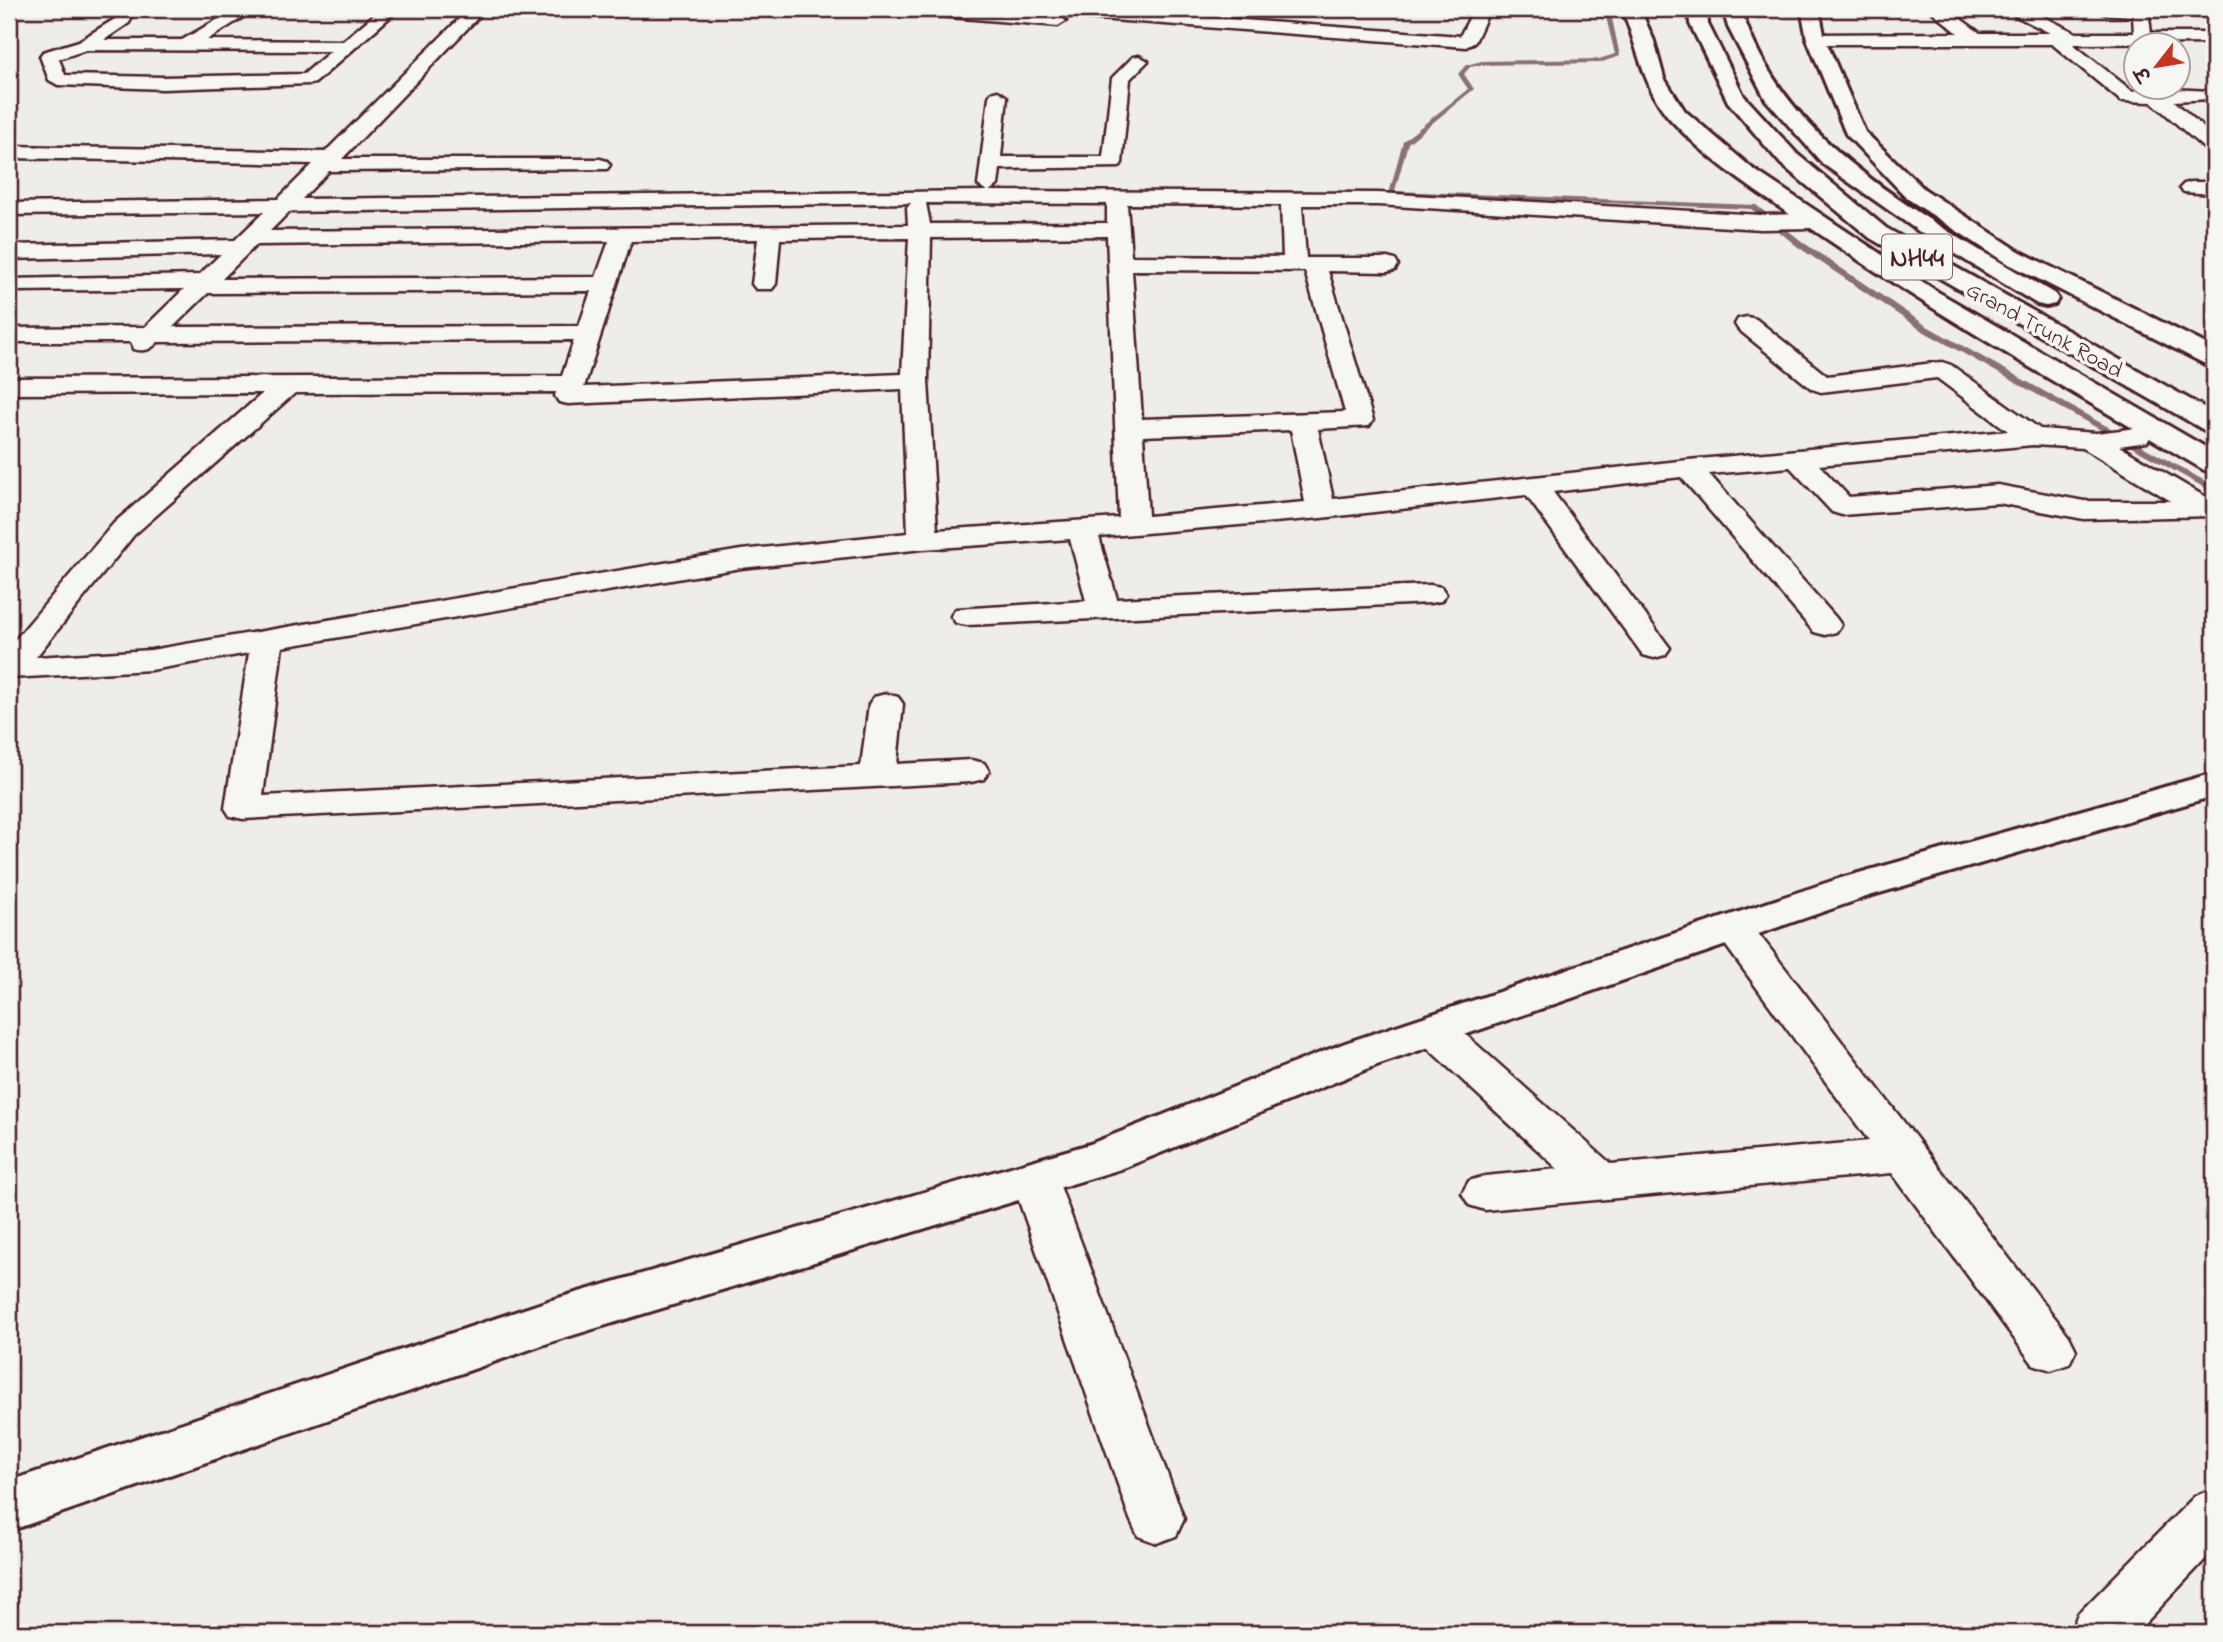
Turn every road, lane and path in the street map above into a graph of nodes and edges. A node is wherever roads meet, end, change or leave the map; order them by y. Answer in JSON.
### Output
{"nodes":[{"id":1,"x":248,"y":9,"type":"edge"},
{"id":2,"x":391,"y":9,"type":"edge"},
{"id":3,"x":478,"y":9,"type":"edge"},
{"id":4,"x":913,"y":9,"type":"edge"},
{"id":5,"x":1031,"y":9,"type":"edge"},
{"id":6,"x":1482,"y":9,"type":"edge"},
{"id":7,"x":1631,"y":9,"type":"edge"},
{"id":8,"x":1698,"y":9,"type":"edge"},
{"id":9,"x":1732,"y":9,"type":"edge"},
{"id":10,"x":1810,"y":9,"type":"edge"},
{"id":11,"x":1937,"y":9,"type":"edge"},
{"id":12,"x":2016,"y":9,"type":"edge"},
{"id":13,"x":2104,"y":9,"type":"edge"},
{"id":14,"x":2127,"y":10,"type":"edge"},
{"id":15,"x":123,"y":19,"type":"dead end"},
{"id":16,"x":2140,"y":32,"type":"edge"},
{"id":17,"x":2214,"y":38,"type":"edge"},
{"id":18,"x":1300,"y":39,"type":"dead end"},
{"id":19,"x":1816,"y":39,"type":"junction"},
{"id":20,"x":1976,"y":39,"type":"junction"},
{"id":21,"x":2066,"y":39,"type":"junction"},
{"id":22,"x":2192,"y":39,"type":"edge"},
{"id":23,"x":2122,"y":41,"type":"edge"},
{"id":24,"x":187,"y":44,"type":"junction"},
{"id":25,"x":85,"y":45,"type":"junction"},
{"id":26,"x":348,"y":46,"type":"junction"},
{"id":27,"x":1139,"y":61,"type":"dead end"},
{"id":28,"x":2122,"y":91,"type":"edge"},
{"id":29,"x":2192,"y":93,"type":"edge"},
{"id":30,"x":2211,"y":93,"type":"edge"},
{"id":31,"x":998,"y":97,"type":"dead end"},
{"id":32,"x":2163,"y":102,"type":"edge"},
{"id":33,"x":2183,"y":120,"type":"junction"},
{"id":34,"x":2214,"y":120,"type":"edge"},
{"id":35,"x":2214,"y":147,"type":"edge"},
{"id":36,"x":9,"y":152,"type":"edge"},
{"id":37,"x":328,"y":161,"type":"junction"},
{"id":38,"x":990,"y":163,"type":"junction"},
{"id":39,"x":2191,"y":188,"type":"dead end"},
{"id":40,"x":2214,"y":188,"type":"edge"},
{"id":41,"x":917,"y":197,"type":"junction"},
{"id":42,"x":986,"y":197,"type":"junction"},
{"id":43,"x":1117,"y":198,"type":"junction"},
{"id":44,"x":1291,"y":198,"type":"junction"},
{"id":45,"x":580,"y":202,"type":"junction"},
{"id":46,"x":283,"y":206,"type":"junction"},
{"id":47,"x":9,"y":209,"type":"edge"},
{"id":48,"x":1802,"y":222,"type":"junction"},
{"id":49,"x":1118,"y":229,"type":"junction"},
{"id":50,"x":770,"y":232,"type":"junction"},
{"id":51,"x":920,"y":232,"type":"junction"},
{"id":52,"x":622,"y":234,"type":"junction"},
{"id":53,"x":246,"y":242,"type":"junction"},
{"id":54,"x":9,"y":254,"type":"edge"},
{"id":55,"x":1120,"y":262,"type":"junction"},
{"id":56,"x":1305,"y":265,"type":"junction"},
{"id":57,"x":1387,"y":265,"type":"dead end"},
{"id":58,"x":203,"y":284,"type":"junction"},
{"id":59,"x":605,"y":284,"type":"junction"},
{"id":60,"x":764,"y":284,"type":"dead end"},
{"id":61,"x":13,"y":286,"type":"edge"},
{"id":62,"x":2068,"y":312,"type":"dead end"},
{"id":63,"x":1747,"y":324,"type":"dead end"},
{"id":64,"x":589,"y":333,"type":"junction"},
{"id":65,"x":152,"y":334,"type":"junction"},
{"id":66,"x":9,"y":335,"type":"edge"},
{"id":67,"x":2214,"y":358,"type":"edge"},
{"id":68,"x":114,"y":371,"type":"junction"},
{"id":69,"x":915,"y":382,"type":"junction"},
{"id":70,"x":572,"y":384,"type":"junction"},
{"id":71,"x":288,"y":385,"type":"junction"},
{"id":72,"x":9,"y":386,"type":"edge"},
{"id":73,"x":1303,"y":422,"type":"junction"},
{"id":74,"x":2214,"y":424,"type":"edge"},
{"id":75,"x":1127,"y":428,"type":"junction"},
{"id":76,"x":2137,"y":436,"type":"dead end"},
{"id":77,"x":2034,"y":437,"type":"junction"},
{"id":78,"x":2093,"y":441,"type":"junction"},
{"id":79,"x":1797,"y":458,"type":"junction"},
{"id":80,"x":2214,"y":464,"type":"edge"},
{"id":81,"x":1688,"y":468,"type":"junction"},
{"id":82,"x":1533,"y":485,"type":"junction"},
{"id":83,"x":1321,"y":509,"type":"junction"},
{"id":84,"x":1134,"y":526,"type":"junction"},
{"id":85,"x":1082,"y":530,"type":"junction"},
{"id":86,"x":923,"y":540,"type":"junction"},
{"id":87,"x":1430,"y":594,"type":"dead end"},
{"id":88,"x":1104,"y":610,"type":"junction"},
{"id":89,"x":967,"y":616,"type":"dead end"},
{"id":90,"x":1825,"y":625,"type":"dead end"},
{"id":91,"x":267,"y":640,"type":"junction"},
{"id":92,"x":1654,"y":648,"type":"dead end"},
{"id":93,"x":9,"y":668,"type":"edge"},
{"id":94,"x":886,"y":704,"type":"dead end"},
{"id":95,"x":971,"y":771,"type":"dead end"},
{"id":96,"x":878,"y":776,"type":"junction"},
{"id":97,"x":2214,"y":784,"type":"edge"},
{"id":98,"x":1733,"y":928,"type":"junction"},
{"id":99,"x":1433,"y":1029,"type":"junction"},
{"id":100,"x":1903,"y":1155,"type":"junction"},
{"id":101,"x":1034,"y":1178,"type":"junction"},
{"id":102,"x":1601,"y":1182,"type":"junction"},
{"id":103,"x":1485,"y":1193,"type":"dead end"},
{"id":104,"x":2051,"y":1350,"type":"dead end"},
{"id":105,"x":9,"y":1506,"type":"edge"},
{"id":106,"x":2214,"y":1513,"type":"edge"},
{"id":107,"x":1157,"y":1519,"type":"dead end"},
{"id":108,"x":2098,"y":1633,"type":"edge"}],
"edges":[{"from":1,"to":24,"type":"street"},
{"from":2,"to":26,"type":"street"},
{"from":3,"to":37,"type":"street"},
{"from":4,"to":18,"type":"street"},
{"from":5,"to":6,"type":"street"},
{"from":7,"to":48,"type":"main road"},
{"from":8,"to":74,"type":"main road","name":"Grand Trunk Road","number":"NH44"},
{"from":9,"to":62,"type":"main road","name":"Grand Trunk Road","number":"NH44"},
{"from":10,"to":19,"type":"main road"},
{"from":11,"to":20,"type":"street"},
{"from":12,"to":21,"type":"street"},
{"from":13,"to":14,"type":"street"},
{"from":14,"to":16,"type":"street"},
{"from":15,"to":25,"type":"street"},
{"from":17,"to":22,"type":"street"},
{"from":19,"to":20,"type":"street"},
{"from":19,"to":67,"type":"main road"},
{"from":20,"to":21,"type":"street"},
{"from":21,"to":23,"type":"street"},
{"from":21,"to":28,"type":"street"},
{"from":24,"to":25,"type":"street"},
{"from":24,"to":26,"type":"street"},
{"from":25,"to":26,"type":"street"},
{"from":27,"to":38,"type":"street"},
{"from":29,"to":30,"type":"street"},
{"from":31,"to":38,"type":"street"},
{"from":32,"to":33,"type":"street"},
{"from":33,"to":34,"type":"street"},
{"from":33,"to":35,"type":"street"},
{"from":36,"to":37,"type":"street"},
{"from":37,"to":45,"type":"street"},
{"from":37,"to":46,"type":"street"},
{"from":38,"to":42,"type":"street"},
{"from":39,"to":40,"type":"street"},
{"from":41,"to":42,"type":"street"},
{"from":41,"to":45,"type":"street"},
{"from":41,"to":51,"type":"street"},
{"from":42,"to":43,"type":"street"},
{"from":43,"to":44,"type":"street"},
{"from":43,"to":49,"type":"street"},
{"from":44,"to":48,"type":"street"},
{"from":44,"to":56,"type":"street"},
{"from":45,"to":46,"type":"street"},
{"from":46,"to":47,"type":"street"},
{"from":46,"to":53,"type":"street"},
{"from":48,"to":80,"type":"main road"},
{"from":49,"to":51,"type":"street"},
{"from":49,"to":55,"type":"street"},
{"from":50,"to":51,"type":"street"},
{"from":50,"to":52,"type":"street"},
{"from":50,"to":60,"type":"street"},
{"from":51,"to":69,"type":"street"},
{"from":52,"to":53,"type":"street"},
{"from":52,"to":59,"type":"street"},
{"from":53,"to":54,"type":"street"},
{"from":53,"to":58,"type":"street"},
{"from":54,"to":61,"type":"street"},
{"from":55,"to":56,"type":"street"},
{"from":55,"to":75,"type":"street"},
{"from":56,"to":57,"type":"street"},
{"from":56,"to":73,"type":"street"},
{"from":58,"to":59,"type":"street"},
{"from":58,"to":61,"type":"street"},
{"from":58,"to":65,"type":"street"},
{"from":59,"to":64,"type":"street"},
{"from":63,"to":77,"type":"street"},
{"from":64,"to":65,"type":"street"},
{"from":64,"to":70,"type":"street"},
{"from":65,"to":66,"type":"street"},
{"from":65,"to":68,"type":"street"},
{"from":68,"to":71,"type":"street"},
{"from":68,"to":72,"type":"street"},
{"from":69,"to":70,"type":"street"},
{"from":69,"to":86,"type":"street"},
{"from":70,"to":71,"type":"street"},
{"from":71,"to":93,"type":"street"},
{"from":73,"to":75,"type":"street"},
{"from":73,"to":83,"type":"street"},
{"from":75,"to":84,"type":"street"},
{"from":76,"to":78,"type":"street"},
{"from":77,"to":78,"type":"street"},
{"from":77,"to":79,"type":"street"},
{"from":78,"to":79,"type":"street"},
{"from":79,"to":81,"type":"street"},
{"from":81,"to":82,"type":"street"},
{"from":81,"to":90,"type":"street"},
{"from":82,"to":83,"type":"street"},
{"from":82,"to":92,"type":"street"},
{"from":83,"to":84,"type":"street"},
{"from":84,"to":85,"type":"street"},
{"from":85,"to":86,"type":"street"},
{"from":85,"to":88,"type":"street"},
{"from":86,"to":91,"type":"street"},
{"from":87,"to":88,"type":"street"},
{"from":88,"to":89,"type":"street"},
{"from":91,"to":93,"type":"street"},
{"from":91,"to":96,"type":"street"},
{"from":94,"to":96,"type":"street"},
{"from":95,"to":96,"type":"street"},
{"from":97,"to":98,"type":"main road"},
{"from":98,"to":99,"type":"main road"},
{"from":98,"to":100,"type":"street"},
{"from":99,"to":101,"type":"main road"},
{"from":99,"to":102,"type":"street"},
{"from":100,"to":102,"type":"street"},
{"from":100,"to":104,"type":"street"},
{"from":101,"to":105,"type":"main road"},
{"from":101,"to":107,"type":"street"},
{"from":102,"to":103,"type":"street"},
{"from":106,"to":108,"type":"street"}]}
